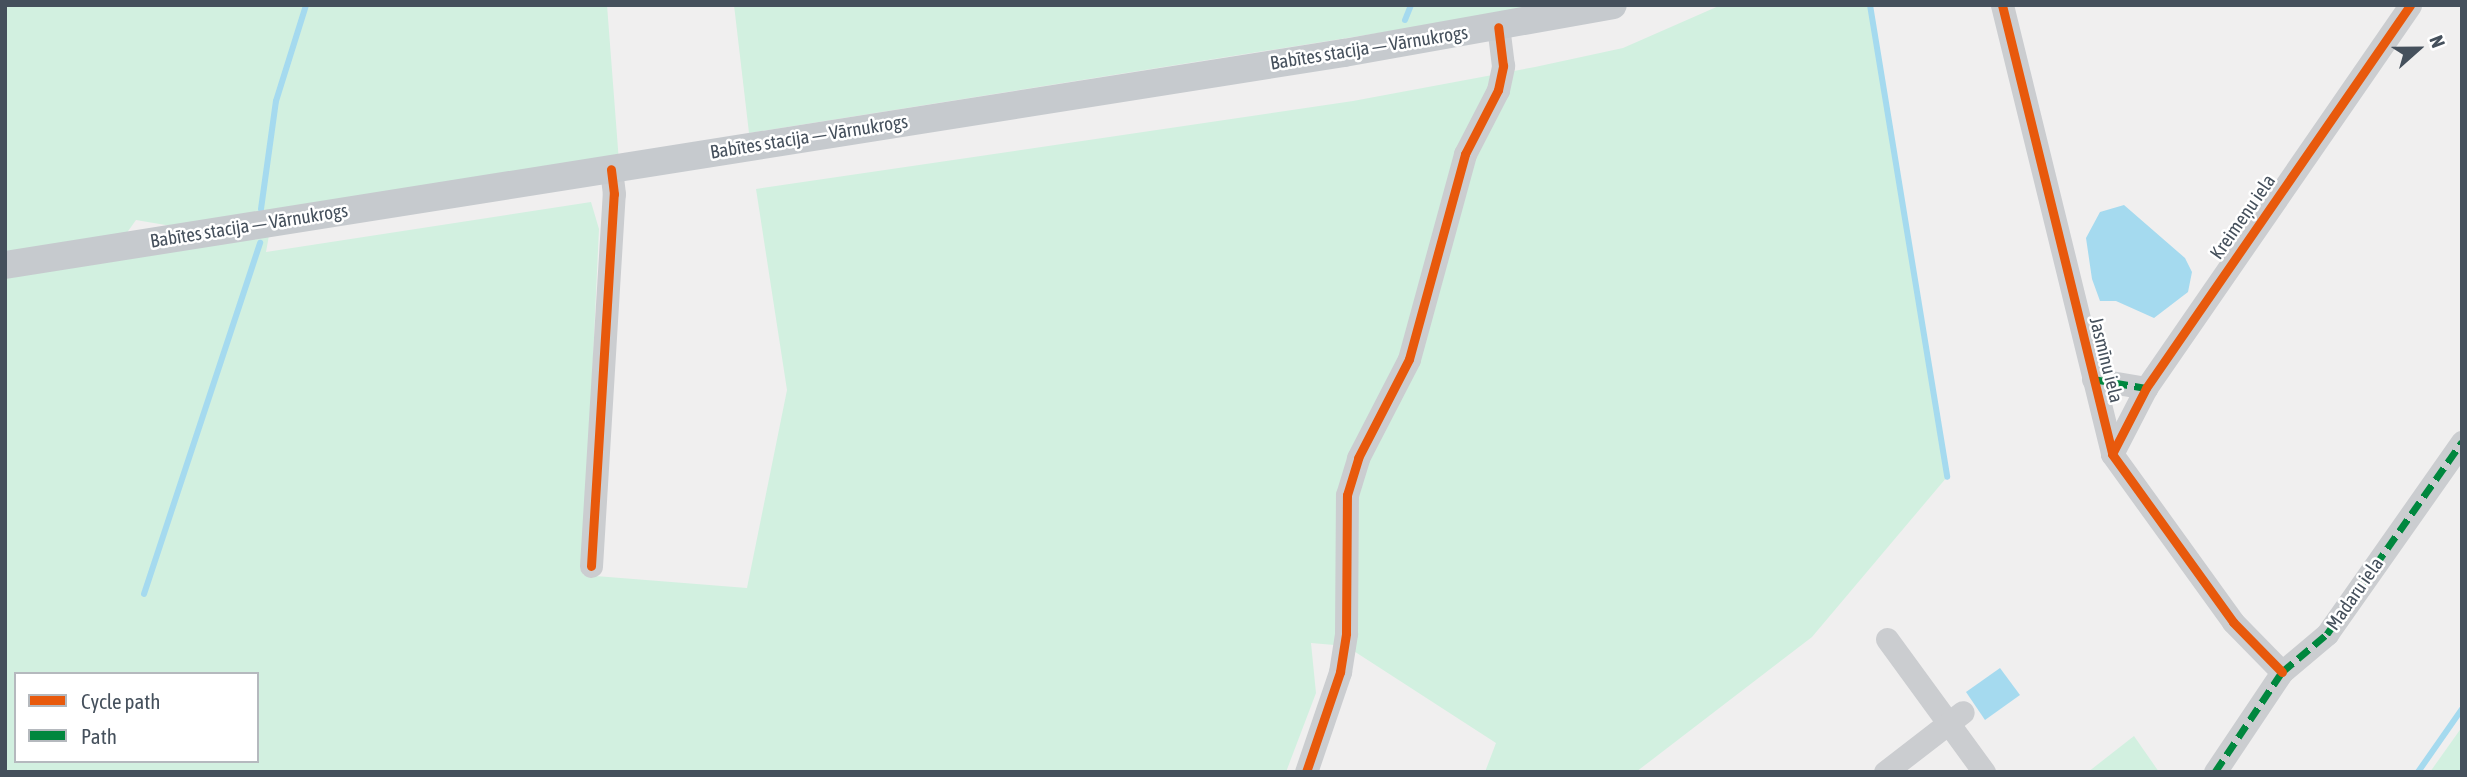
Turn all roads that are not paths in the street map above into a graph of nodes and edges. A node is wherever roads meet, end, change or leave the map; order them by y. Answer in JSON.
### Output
{"nodes":[{"id":1,"x":1612,"y":5,"type":"edge"},
{"id":2,"x":2002,"y":5,"type":"edge"},
{"id":3,"x":2410,"y":5,"type":"edge"},
{"id":4,"x":1498,"y":27,"type":"junction"},
{"id":5,"x":611,"y":169,"type":"junction"},
{"id":6,"x":5,"y":265,"type":"edge"},
{"id":7,"x":2093,"y":379,"type":"junction"},
{"id":8,"x":2146,"y":388,"type":"junction"},
{"id":9,"x":2462,"y":442,"type":"edge"},
{"id":10,"x":2112,"y":454,"type":"junction"},
{"id":11,"x":591,"y":566,"type":"dead end"},
{"id":12,"x":1887,"y":639,"type":"dead end"},
{"id":13,"x":2282,"y":673,"type":"junction"},
{"id":14,"x":1955,"y":718,"type":"junction"},
{"id":15,"x":1306,"y":772,"type":"edge"},
{"id":16,"x":1885,"y":772,"type":"edge"},
{"id":17,"x":1984,"y":772,"type":"edge"},
{"id":18,"x":2215,"y":772,"type":"edge"}],
"edges":[{"from":1,"to":4,"type":"main road","name":"Babītes stacija — Vārnukrogs"},
{"from":2,"to":7,"type":"street","name":"Jasmīnu iela"},
{"from":3,"to":8,"type":"street","name":"Kreimeņu iela"},
{"from":4,"to":5,"type":"main road","name":"Babītes stacija — Vārnukrogs"},
{"from":4,"to":15,"type":"street"},
{"from":5,"to":6,"type":"main road","name":"Babītes stacija — Vārnukrogs"},
{"from":5,"to":11,"type":"street"},
{"from":7,"to":8,"type":"street"},
{"from":7,"to":10,"type":"street","name":"Jasmīnu iela"},
{"from":8,"to":10,"type":"street","name":"Kreimeņu iela"},
{"from":9,"to":13,"type":"street","name":"Madaru iela"},
{"from":10,"to":13,"type":"street","name":"Jasmīnu iela"},
{"from":12,"to":14,"type":"street"},
{"from":13,"to":18,"type":"street","name":"Madaru iela"},
{"from":14,"to":16,"type":"street"},
{"from":14,"to":17,"type":"street"}]}
